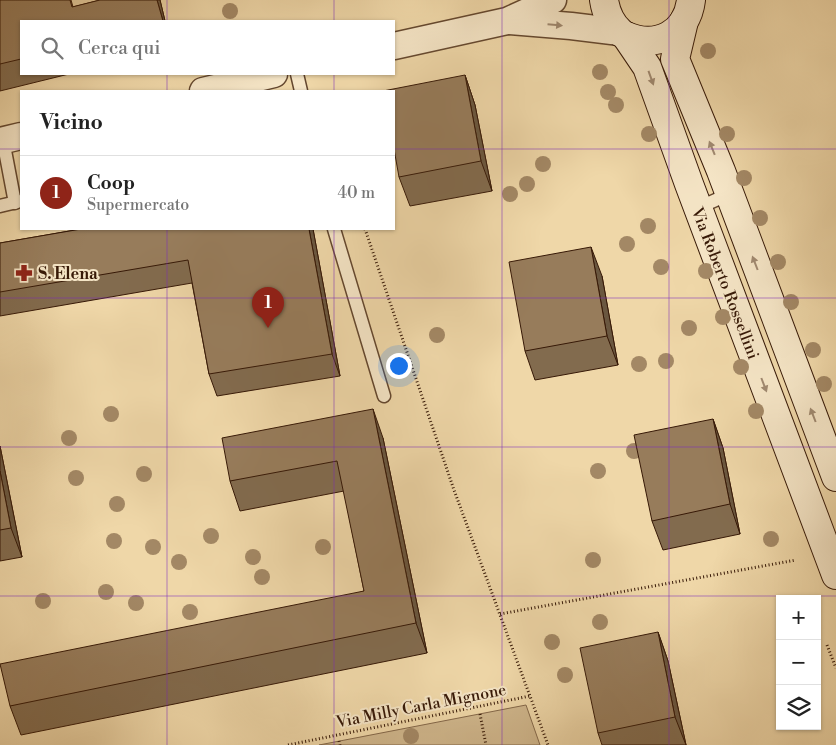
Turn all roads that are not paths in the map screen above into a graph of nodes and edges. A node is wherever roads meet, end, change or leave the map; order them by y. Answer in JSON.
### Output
{"nodes":[{"id":1,"x":553,"y":0,"type":"edge"},
{"id":2,"x":604,"y":0,"type":"edge"},
{"id":3,"x":690,"y":9,"type":"edge"},
{"id":4,"x":507,"y":21,"type":"junction"},
{"id":5,"x":623,"y":34,"type":"junction"},
{"id":6,"x":395,"y":46,"type":"edge"},
{"id":7,"x":270,"y":75,"type":"edge"},
{"id":8,"x":297,"y":75,"type":"edge"},
{"id":9,"x":207,"y":90,"type":"edge"},
{"id":10,"x":301,"y":90,"type":"edge"},
{"id":11,"x":8,"y":139,"type":"edge"},
{"id":12,"x":729,"y":194,"type":"junction"},
{"id":13,"x":18,"y":202,"type":"edge"},
{"id":14,"x":0,"y":206,"type":"edge"},
{"id":15,"x":698,"y":208,"type":"junction"},
{"id":16,"x":334,"y":230,"type":"edge"},
{"id":17,"x":384,"y":396,"type":"dead end"},
{"id":18,"x":836,"y":477,"type":"edge"},
{"id":19,"x":836,"y":575,"type":"edge"}],
"edges":[{"from":1,"to":4,"type":"street"},
{"from":2,"to":5,"type":"street","name":"Via Roberto Rossellini"},
{"from":3,"to":5,"type":"street"},
{"from":12,"to":3,"type":"street","name":"Via Roberto Rossellini","one_way":true},
{"from":4,"to":5,"type":"street","one_way":true},
{"from":4,"to":6,"type":"street"},
{"from":5,"to":15,"type":"street","name":"Via Roberto Rossellini","one_way":true},
{"from":7,"to":9,"type":"street"},
{"from":8,"to":10,"type":"lane"},
{"from":11,"to":13,"type":"lane"},
{"from":12,"to":15,"type":"lane"},
{"from":18,"to":12,"type":"street","name":"Via Roberto Rossellini","one_way":true},
{"from":13,"to":14,"type":"lane"},
{"from":15,"to":19,"type":"street","name":"Via Roberto Rossellini","one_way":true},
{"from":16,"to":17,"type":"lane"}]}
